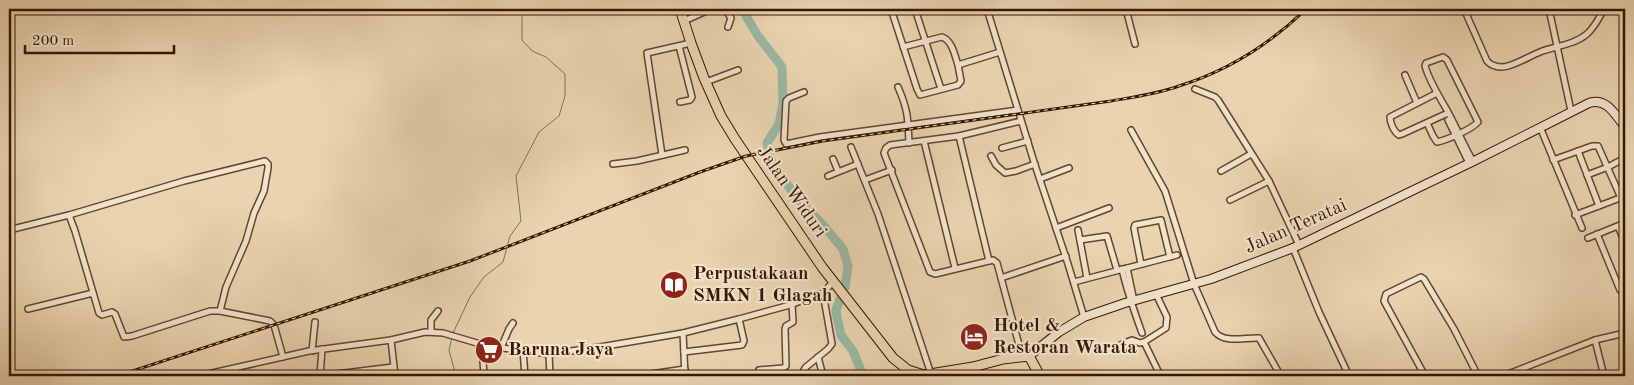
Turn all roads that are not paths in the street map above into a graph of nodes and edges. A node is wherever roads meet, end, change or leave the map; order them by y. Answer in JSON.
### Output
{"nodes":[{"id":1,"x":680,"y":9,"type":"edge"},
{"id":2,"x":711,"y":9,"type":"edge"},
{"id":3,"x":725,"y":9,"type":"edge"},
{"id":4,"x":891,"y":9,"type":"edge"},
{"id":5,"x":915,"y":9,"type":"edge"},
{"id":6,"x":987,"y":9,"type":"edge"},
{"id":7,"x":1126,"y":9,"type":"edge"},
{"id":8,"x":1464,"y":9,"type":"edge"},
{"id":9,"x":1548,"y":9,"type":"edge"},
{"id":10,"x":1604,"y":9,"type":"edge"},
{"id":11,"x":684,"y":21,"type":"junction"},
{"id":12,"x":728,"y":27,"type":"dead end"},
{"id":13,"x":925,"y":41,"type":"junction"},
{"id":14,"x":689,"y":43,"type":"junction"},
{"id":15,"x":1135,"y":44,"type":"dead end"},
{"id":16,"x":680,"y":46,"type":"junction"},
{"id":17,"x":1557,"y":46,"type":"junction"},
{"id":18,"x":903,"y":48,"type":"junction"},
{"id":19,"x":1000,"y":52,"type":"junction"},
{"id":20,"x":958,"y":65,"type":"junction"},
{"id":21,"x":738,"y":70,"type":"dead end"},
{"id":22,"x":1405,"y":75,"type":"dead end"},
{"id":23,"x":706,"y":82,"type":"junction"},
{"id":24,"x":898,"y":87,"type":"dead end"},
{"id":25,"x":1195,"y":89,"type":"dead end"},
{"id":26,"x":941,"y":90,"type":"junction"},
{"id":27,"x":804,"y":92,"type":"dead end"},
{"id":28,"x":1437,"y":93,"type":"junction"},
{"id":29,"x":680,"y":102,"type":"dead end"},
{"id":30,"x":1417,"y":103,"type":"junction"},
{"id":31,"x":1018,"y":110,"type":"junction"},
{"id":32,"x":1572,"y":111,"type":"junction"},
{"id":33,"x":1447,"y":113,"type":"junction"},
{"id":34,"x":1021,"y":121,"type":"junction"},
{"id":35,"x":1427,"y":123,"type":"junction"},
{"id":36,"x":908,"y":126,"type":"junction"},
{"id":37,"x":1540,"y":127,"type":"junction"},
{"id":38,"x":1625,"y":127,"type":"edge"},
{"id":39,"x":1131,"y":130,"type":"dead end"},
{"id":40,"x":1457,"y":134,"type":"junction"},
{"id":41,"x":959,"y":136,"type":"junction"},
{"id":42,"x":924,"y":141,"type":"junction"},
{"id":43,"x":1028,"y":141,"type":"junction"},
{"id":44,"x":909,"y":143,"type":"junction"},
{"id":45,"x":851,"y":147,"type":"dead end"},
{"id":46,"x":1002,"y":148,"type":"dead end"},
{"id":47,"x":684,"y":150,"type":"dead end"},
{"id":48,"x":1578,"y":151,"type":"junction"},
{"id":49,"x":1251,"y":154,"type":"junction"},
{"id":50,"x":662,"y":155,"type":"junction"},
{"id":51,"x":991,"y":156,"type":"dead end"},
{"id":52,"x":1625,"y":158,"type":"edge"},
{"id":53,"x":833,"y":159,"type":"dead end"},
{"id":54,"x":1553,"y":160,"type":"junction"},
{"id":55,"x":1471,"y":162,"type":"junction"},
{"id":56,"x":614,"y":164,"type":"dead end"},
{"id":57,"x":858,"y":164,"type":"junction"},
{"id":58,"x":1035,"y":164,"type":"junction"},
{"id":59,"x":1608,"y":167,"type":"junction"},
{"id":60,"x":1069,"y":168,"type":"dead end"},
{"id":61,"x":892,"y":170,"type":"junction"},
{"id":62,"x":1221,"y":171,"type":"dead end"},
{"id":63,"x":838,"y":172,"type":"junction"},
{"id":64,"x":1587,"y":175,"type":"junction"},
{"id":65,"x":828,"y":176,"type":"dead end"},
{"id":66,"x":1040,"y":179,"type":"junction"},
{"id":67,"x":865,"y":180,"type":"junction"},
{"id":68,"x":1269,"y":181,"type":"junction"},
{"id":69,"x":1620,"y":198,"type":"junction"},
{"id":70,"x":1230,"y":200,"type":"dead end"},
{"id":71,"x":1598,"y":206,"type":"junction"},
{"id":72,"x":1625,"y":207,"type":"edge"},
{"id":73,"x":1109,"y":208,"type":"dead end"},
{"id":74,"x":69,"y":215,"type":"junction"},
{"id":75,"x":1575,"y":215,"type":"junction"},
{"id":76,"x":1625,"y":223,"type":"edge"},
{"id":77,"x":1618,"y":226,"type":"junction"},
{"id":78,"x":1056,"y":228,"type":"junction"},
{"id":79,"x":1582,"y":228,"type":"dead end"},
{"id":80,"x":9,"y":230,"type":"edge"},
{"id":81,"x":1078,"y":230,"type":"dead end"},
{"id":82,"x":1597,"y":234,"type":"junction"},
{"id":83,"x":1588,"y":238,"type":"dead end"},
{"id":84,"x":1080,"y":240,"type":"junction"},
{"id":85,"x":1625,"y":243,"type":"edge"},
{"id":86,"x":1296,"y":247,"type":"junction"},
{"id":87,"x":1177,"y":255,"type":"dead end"},
{"id":88,"x":1066,"y":256,"type":"junction"},
{"id":89,"x":1170,"y":258,"type":"junction"},
{"id":90,"x":989,"y":261,"type":"junction"},
{"id":91,"x":1141,"y":264,"type":"junction"},
{"id":92,"x":955,"y":268,"type":"junction"},
{"id":93,"x":1122,"y":269,"type":"junction"},
{"id":94,"x":1001,"y":278,"type":"junction"},
{"id":95,"x":1087,"y":278,"type":"junction"},
{"id":96,"x":1074,"y":282,"type":"junction"},
{"id":97,"x":834,"y":283,"type":"junction"},
{"id":98,"x":1194,"y":284,"type":"junction"},
{"id":99,"x":93,"y":292,"type":"junction"},
{"id":100,"x":1625,"y":292,"type":"edge"},
{"id":101,"x":823,"y":293,"type":"junction"},
{"id":102,"x":1156,"y":294,"type":"junction"},
{"id":103,"x":1132,"y":302,"type":"junction"},
{"id":104,"x":792,"y":304,"type":"junction"},
{"id":105,"x":28,"y":309,"type":"dead end"},
{"id":106,"x":220,"y":311,"type":"junction"},
{"id":107,"x":438,"y":311,"type":"dead end"},
{"id":108,"x":1084,"y":317,"type":"junction"},
{"id":109,"x":740,"y":319,"type":"junction"},
{"id":110,"x":315,"y":322,"type":"dead end"},
{"id":111,"x":513,"y":323,"type":"dead end"},
{"id":112,"x":431,"y":332,"type":"junction"},
{"id":113,"x":683,"y":333,"type":"junction"},
{"id":114,"x":1142,"y":333,"type":"dead end"},
{"id":115,"x":1625,"y":333,"type":"edge"},
{"id":116,"x":391,"y":340,"type":"junction"},
{"id":117,"x":1595,"y":340,"type":"junction"},
{"id":118,"x":1144,"y":342,"type":"junction"},
{"id":119,"x":1122,"y":344,"type":"dead end"},
{"id":120,"x":482,"y":346,"type":"junction"},
{"id":121,"x":501,"y":348,"type":"junction"},
{"id":122,"x":322,"y":349,"type":"junction"},
{"id":123,"x":523,"y":350,"type":"junction"},
{"id":124,"x":312,"y":351,"type":"junction"},
{"id":125,"x":684,"y":352,"type":"junction"},
{"id":126,"x":549,"y":354,"type":"junction"},
{"id":127,"x":1026,"y":356,"type":"junction"},
{"id":128,"x":283,"y":357,"type":"junction"},
{"id":129,"x":818,"y":357,"type":"junction"},
{"id":130,"x":393,"y":367,"type":"junction"},
{"id":131,"x":232,"y":369,"type":"junction"},
{"id":132,"x":685,"y":369,"type":"junction"},
{"id":133,"x":760,"y":370,"type":"dead end"},
{"id":134,"x":1279,"y":373,"type":"dead end"},
{"id":135,"x":931,"y":374,"type":"junction"},
{"id":136,"x":916,"y":375,"type":"edge"},
{"id":137,"x":1160,"y":375,"type":"edge"},
{"id":138,"x":199,"y":376,"type":"edge"},
{"id":139,"x":233,"y":376,"type":"edge"},
{"id":140,"x":320,"y":376,"type":"edge"},
{"id":141,"x":395,"y":376,"type":"edge"},
{"id":142,"x":484,"y":376,"type":"edge"},
{"id":143,"x":525,"y":376,"type":"edge"},
{"id":144,"x":550,"y":376,"type":"edge"},
{"id":145,"x":637,"y":376,"type":"edge"},
{"id":146,"x":685,"y":376,"type":"edge"},
{"id":147,"x":804,"y":376,"type":"edge"},
{"id":148,"x":823,"y":376,"type":"edge"},
{"id":149,"x":1040,"y":376,"type":"edge"},
{"id":150,"x":1349,"y":376,"type":"edge"},
{"id":151,"x":1425,"y":376,"type":"edge"},
{"id":152,"x":1478,"y":376,"type":"edge"},
{"id":153,"x":1503,"y":376,"type":"edge"},
{"id":154,"x":1604,"y":376,"type":"edge"}],
"edges":[{"from":1,"to":11,"type":"main road","name":"Jalan Widuri"},
{"from":2,"to":11,"type":"street"},
{"from":3,"to":12,"type":"street"},
{"from":4,"to":18,"type":"street"},
{"from":5,"to":13,"type":"street"},
{"from":6,"to":19,"type":"street"},
{"from":7,"to":15,"type":"street"},
{"from":8,"to":17,"type":"street"},
{"from":9,"to":17,"type":"street"},
{"from":10,"to":17,"type":"street"},
{"from":11,"to":14,"type":"main road","name":"Jalan Widuri"},
{"from":13,"to":18,"type":"street"},
{"from":13,"to":20,"type":"street"},
{"from":13,"to":26,"type":"street"},
{"from":14,"to":16,"type":"street"},
{"from":14,"to":23,"type":"main road","name":"Jalan Widuri"},
{"from":16,"to":29,"type":"street"},
{"from":16,"to":50,"type":"street"},
{"from":17,"to":32,"type":"street"},
{"from":18,"to":26,"type":"street"},
{"from":19,"to":20,"type":"street"},
{"from":19,"to":31,"type":"street"},
{"from":20,"to":26,"type":"street"},
{"from":21,"to":23,"type":"street"},
{"from":22,"to":30,"type":"street"},
{"from":23,"to":97,"type":"main road","name":"Jalan Widuri"},
{"from":24,"to":36,"type":"street"},
{"from":25,"to":49,"type":"street"},
{"from":27,"to":36,"type":"street"},
{"from":28,"to":30,"type":"street"},
{"from":28,"to":33,"type":"street"},
{"from":28,"to":40,"type":"street"},
{"from":30,"to":35,"type":"street"},
{"from":31,"to":34,"type":"street"},
{"from":31,"to":36,"type":"street"},
{"from":32,"to":37,"type":"street","name":"Jalan Teratai"},
{"from":32,"to":38,"type":"street","name":"Jalan Teratai"},
{"from":33,"to":35,"type":"street"},
{"from":33,"to":40,"type":"street"},
{"from":34,"to":41,"type":"street"},
{"from":34,"to":43,"type":"street"},
{"from":35,"to":40,"type":"street"},
{"from":36,"to":44,"type":"street"},
{"from":37,"to":54,"type":"street"},
{"from":37,"to":55,"type":"street","name":"Jalan Teratai"},
{"from":39,"to":98,"type":"street"},
{"from":40,"to":55,"type":"street"},
{"from":41,"to":42,"type":"street"},
{"from":41,"to":90,"type":"street"},
{"from":42,"to":44,"type":"street"},
{"from":42,"to":92,"type":"street"},
{"from":43,"to":46,"type":"street"},
{"from":43,"to":58,"type":"street"},
{"from":44,"to":61,"type":"street"},
{"from":45,"to":57,"type":"street"},
{"from":47,"to":50,"type":"street"},
{"from":48,"to":54,"type":"street"},
{"from":48,"to":59,"type":"street"},
{"from":48,"to":64,"type":"street"},
{"from":49,"to":62,"type":"street"},
{"from":49,"to":68,"type":"street"},
{"from":50,"to":56,"type":"street"},
{"from":51,"to":58,"type":"street"},
{"from":52,"to":59,"type":"street"},
{"from":53,"to":63,"type":"street"},
{"from":54,"to":75,"type":"street"},
{"from":55,"to":86,"type":"street","name":"Jalan Teratai"},
{"from":57,"to":63,"type":"street"},
{"from":57,"to":67,"type":"street"},
{"from":58,"to":66,"type":"street"},
{"from":59,"to":64,"type":"street"},
{"from":59,"to":69,"type":"street"},
{"from":60,"to":66,"type":"street"},
{"from":61,"to":67,"type":"street"},
{"from":61,"to":92,"type":"street"},
{"from":63,"to":65,"type":"street"},
{"from":64,"to":71,"type":"street"},
{"from":66,"to":78,"type":"street"},
{"from":67,"to":135,"type":"street"},
{"from":68,"to":70,"type":"street"},
{"from":68,"to":86,"type":"street"},
{"from":69,"to":71,"type":"street"},
{"from":69,"to":72,"type":"street"},
{"from":71,"to":75,"type":"street"},
{"from":73,"to":78,"type":"street"},
{"from":74,"to":80,"type":"street"},
{"from":74,"to":99,"type":"street"},
{"from":74,"to":106,"type":"street"},
{"from":75,"to":79,"type":"street"},
{"from":76,"to":77,"type":"street"},
{"from":77,"to":82,"type":"street"},
{"from":77,"to":85,"type":"street"},
{"from":78,"to":88,"type":"street"},
{"from":81,"to":84,"type":"street"},
{"from":82,"to":83,"type":"street"},
{"from":82,"to":100,"type":"street"},
{"from":84,"to":93,"type":"street"},
{"from":84,"to":95,"type":"street"},
{"from":86,"to":98,"type":"street","name":"Jalan Teratai"},
{"from":86,"to":150,"type":"street"},
{"from":87,"to":89,"type":"street"},
{"from":88,"to":94,"type":"street"},
{"from":88,"to":96,"type":"street"},
{"from":89,"to":91,"type":"street"},
{"from":89,"to":91,"type":"street"},
{"from":90,"to":92,"type":"street"},
{"from":90,"to":94,"type":"street"},
{"from":91,"to":93,"type":"street"},
{"from":93,"to":95,"type":"street"},
{"from":93,"to":103,"type":"street"},
{"from":94,"to":127,"type":"street"},
{"from":95,"to":96,"type":"street"},
{"from":96,"to":108,"type":"street"},
{"from":97,"to":101,"type":"street"},
{"from":97,"to":136,"type":"main road","name":"Jalan Widuri"},
{"from":98,"to":102,"type":"street","name":"Jalan Teratai"},
{"from":98,"to":134,"type":"street"},
{"from":99,"to":105,"type":"street"},
{"from":99,"to":106,"type":"street"},
{"from":101,"to":104,"type":"street"},
{"from":101,"to":129,"type":"street"},
{"from":102,"to":103,"type":"street","name":"Jalan Teratai"},
{"from":102,"to":118,"type":"street"},
{"from":103,"to":108,"type":"street","name":"Jalan Teratai"},
{"from":103,"to":114,"type":"street"},
{"from":104,"to":109,"type":"street"},
{"from":104,"to":133,"type":"street"},
{"from":106,"to":128,"type":"street"},
{"from":107,"to":112,"type":"street"},
{"from":108,"to":127,"type":"street","name":"Jalan Teratai"},
{"from":109,"to":113,"type":"street"},
{"from":109,"to":125,"type":"street"},
{"from":110,"to":124,"type":"street"},
{"from":111,"to":121,"type":"street"},
{"from":112,"to":116,"type":"street"},
{"from":112,"to":120,"type":"street"},
{"from":113,"to":125,"type":"street"},
{"from":113,"to":126,"type":"street"},
{"from":115,"to":117,"type":"street"},
{"from":116,"to":122,"type":"street"},
{"from":116,"to":130,"type":"street"},
{"from":117,"to":153,"type":"street"},
{"from":117,"to":154,"type":"street"},
{"from":118,"to":119,"type":"street"},
{"from":118,"to":137,"type":"street"},
{"from":120,"to":121,"type":"street"},
{"from":120,"to":142,"type":"street"},
{"from":121,"to":123,"type":"street"},
{"from":122,"to":124,"type":"street"},
{"from":122,"to":140,"type":"street"},
{"from":123,"to":126,"type":"street"},
{"from":123,"to":143,"type":"street"},
{"from":124,"to":128,"type":"street"},
{"from":125,"to":132,"type":"street"},
{"from":126,"to":144,"type":"street"},
{"from":127,"to":135,"type":"main road","name":"Jalan Widuri"},
{"from":127,"to":149,"type":"main road"},
{"from":128,"to":131,"type":"street"},
{"from":129,"to":147,"type":"street"},
{"from":129,"to":148,"type":"street"},
{"from":130,"to":140,"type":"street"},
{"from":130,"to":141,"type":"street"},
{"from":131,"to":138,"type":"street"},
{"from":131,"to":139,"type":"street"},
{"from":132,"to":145,"type":"street"},
{"from":132,"to":146,"type":"street"},
{"from":135,"to":136,"type":"main road","name":"Jalan Widuri"},
{"from":151,"to":152,"type":"street"}]}
